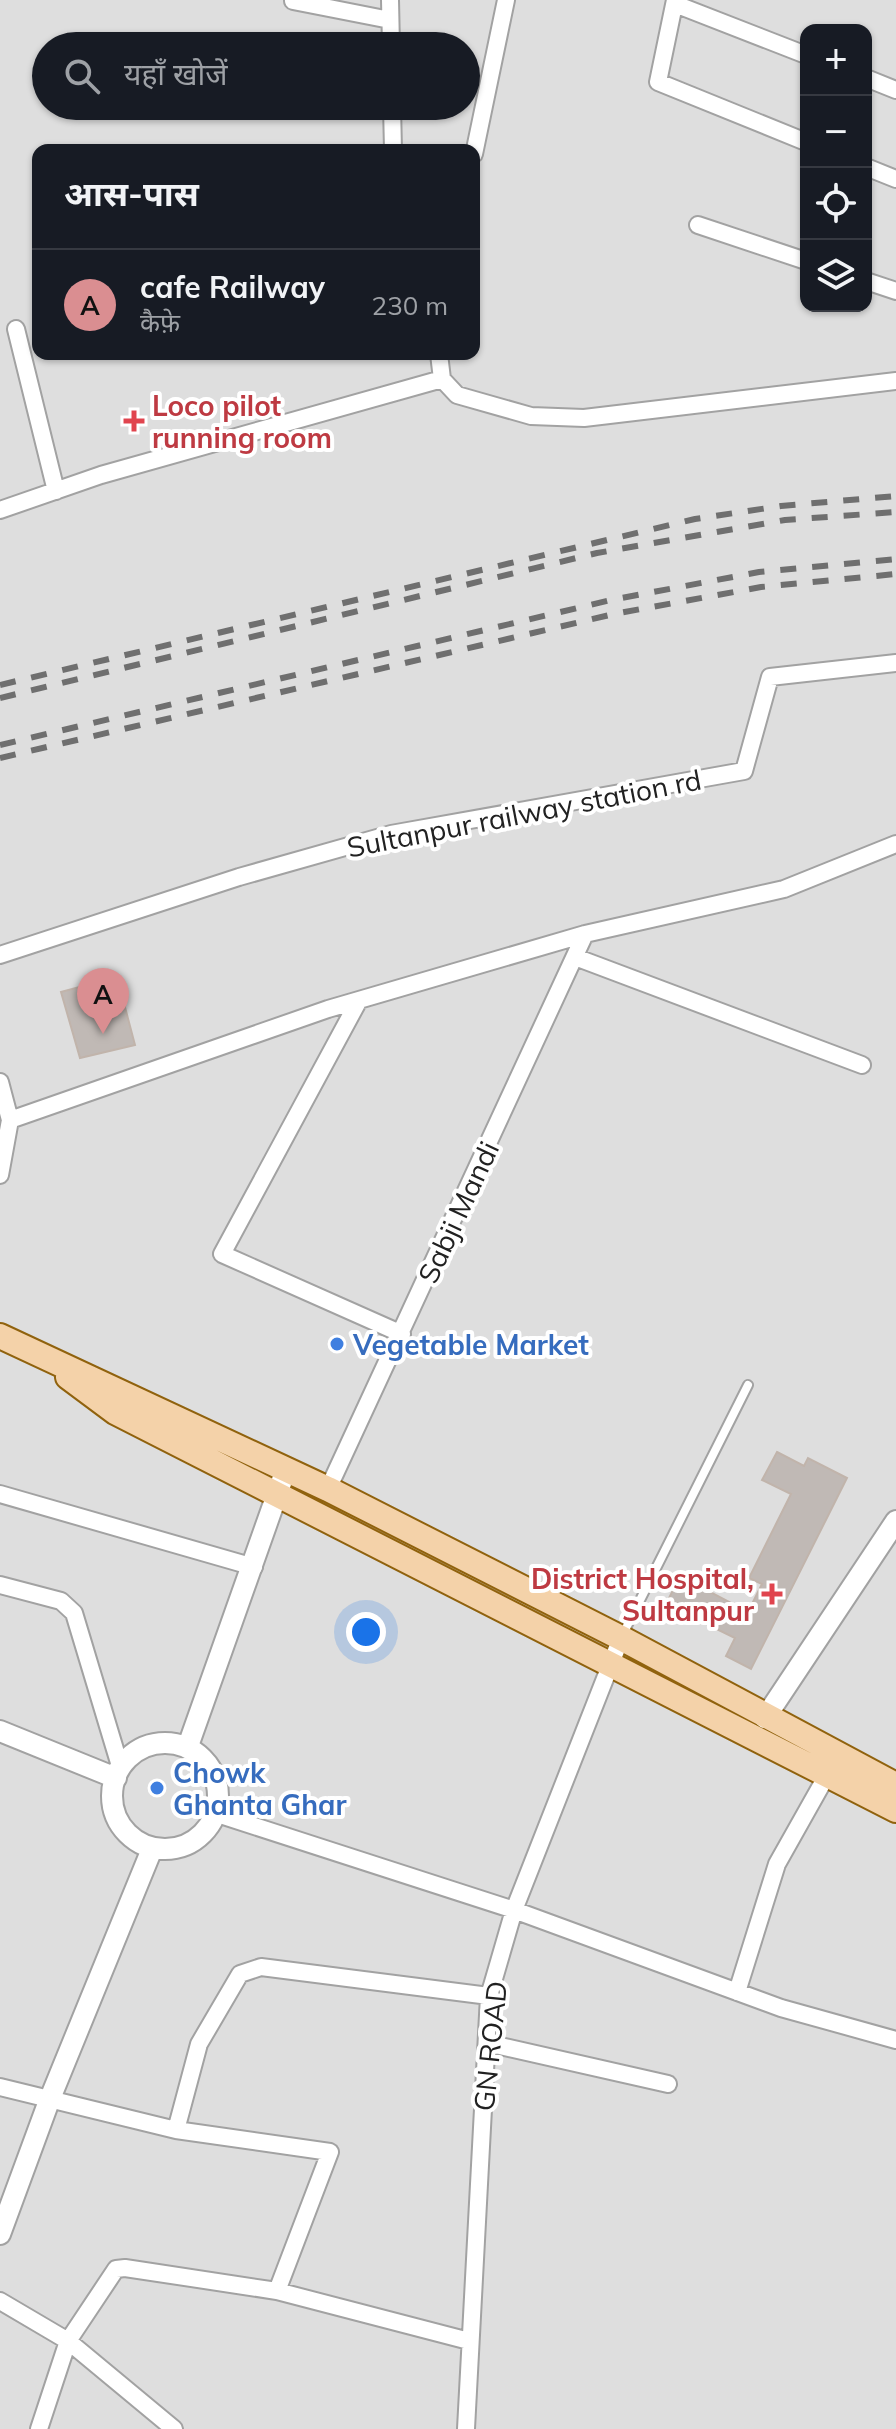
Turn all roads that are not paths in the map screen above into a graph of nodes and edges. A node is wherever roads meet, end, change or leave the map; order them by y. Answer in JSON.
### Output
{"nodes":[{"id":1,"x":390,"y":0,"type":"edge"},
{"id":2,"x":506,"y":0,"type":"edge"},
{"id":3,"x":293,"y":1,"type":"edge"},
{"id":4,"x":675,"y":2,"type":"edge"},
{"id":5,"x":390,"y":20,"type":"junction"},
{"id":6,"x":390,"y":32,"type":"edge"},
{"id":7,"x":800,"y":53,"type":"edge"},
{"id":8,"x":872,"y":80,"type":"edge"},
{"id":9,"x":896,"y":90,"type":"edge"},
{"id":10,"x":392,"y":120,"type":"edge"},
{"id":11,"x":800,"y":140,"type":"edge"},
{"id":12,"x":393,"y":144,"type":"edge"},
{"id":13,"x":476,"y":144,"type":"edge"},
{"id":14,"x":868,"y":168,"type":"edge"},
{"id":15,"x":896,"y":179,"type":"edge"},
{"id":16,"x":698,"y":225,"type":"dead end"},
{"id":17,"x":800,"y":259,"type":"edge"},
{"id":18,"x":872,"y":283,"type":"edge"},
{"id":19,"x":896,"y":291,"type":"edge"},
{"id":20,"x":16,"y":329,"type":"dead end"},
{"id":21,"x":440,"y":360,"type":"edge"},
{"id":22,"x":442,"y":379,"type":"junction"},
{"id":23,"x":896,"y":381,"type":"edge"},
{"id":24,"x":56,"y":491,"type":"junction"},
{"id":25,"x":0,"y":510,"type":"edge"},
{"id":26,"x":896,"y":663,"type":"edge"},
{"id":27,"x":896,"y":844,"type":"edge"},
{"id":28,"x":585,"y":934,"type":"junction"},
{"id":29,"x":0,"y":955,"type":"edge"},
{"id":30,"x":575,"y":957,"type":"junction"},
{"id":31,"x":358,"y":1002,"type":"junction"},
{"id":32,"x":862,"y":1065,"type":"dead end"},
{"id":33,"x":0,"y":1082,"type":"edge"},
{"id":34,"x":10,"y":1120,"type":"junction"},
{"id":35,"x":0,"y":1175,"type":"edge"},
{"id":36,"x":402,"y":1334,"type":"junction"},
{"id":37,"x":0,"y":1336,"type":"edge"},
{"id":38,"x":41,"y":1356,"type":"junction"},
{"id":39,"x":748,"y":1385,"type":"dead end"},
{"id":40,"x":286,"y":1469,"type":"junction"},
{"id":41,"x":328,"y":1489,"type":"junction"},
{"id":42,"x":0,"y":1494,"type":"edge"},
{"id":43,"x":278,"y":1495,"type":"junction"},
{"id":44,"x":896,"y":1521,"type":"edge"},
{"id":45,"x":254,"y":1567,"type":"junction"},
{"id":46,"x":0,"y":1585,"type":"edge"},
{"id":47,"x":621,"y":1638,"type":"junction"},
{"id":48,"x":611,"y":1663,"type":"junction"},
{"id":49,"x":765,"y":1718,"type":"junction"},
{"id":50,"x":0,"y":1731,"type":"edge"},
{"id":51,"x":188,"y":1746,"type":"junction"},
{"id":52,"x":832,"y":1766,"type":"junction"},
{"id":53,"x":118,"y":1772,"type":"junction"},
{"id":54,"x":896,"y":1785,"type":"edge"},
{"id":55,"x":896,"y":1810,"type":"edge"},
{"id":56,"x":217,"y":1814,"type":"junction"},
{"id":57,"x":152,"y":1849,"type":"junction"},
{"id":58,"x":514,"y":1910,"type":"junction"},
{"id":59,"x":737,"y":1992,"type":"junction"},
{"id":60,"x":489,"y":1996,"type":"junction"},
{"id":61,"x":896,"y":2040,"type":"edge"},
{"id":62,"x":487,"y":2043,"type":"junction"},
{"id":63,"x":668,"y":2084,"type":"dead end"},
{"id":64,"x":0,"y":2087,"type":"edge"},
{"id":65,"x":49,"y":2101,"type":"junction"},
{"id":66,"x":176,"y":2130,"type":"junction"},
{"id":67,"x":0,"y":2232,"type":"edge"},
{"id":68,"x":277,"y":2291,"type":"junction"},
{"id":69,"x":0,"y":2301,"type":"edge"},
{"id":70,"x":68,"y":2341,"type":"junction"},
{"id":71,"x":469,"y":2341,"type":"junction"},
{"id":72,"x":39,"y":2429,"type":"edge"},
{"id":73,"x":174,"y":2429,"type":"edge"},
{"id":74,"x":466,"y":2429,"type":"edge"}],
"edges":[{"from":1,"to":5,"type":"street"},
{"from":2,"to":13,"type":"street"},
{"from":3,"to":5,"type":"street"},
{"from":4,"to":7,"type":"street"},
{"from":4,"to":11,"type":"street"},
{"from":5,"to":6,"type":"street"},
{"from":8,"to":9,"type":"street"},
{"from":10,"to":12,"type":"street"},
{"from":14,"to":15,"type":"street"},
{"from":16,"to":17,"type":"street"},
{"from":18,"to":19,"type":"street"},
{"from":20,"to":24,"type":"street"},
{"from":21,"to":22,"type":"street"},
{"from":22,"to":23,"type":"street"},
{"from":22,"to":24,"type":"street"},
{"from":24,"to":25,"type":"street"},
{"from":26,"to":29,"type":"street","name":"Sultanpur railway station rd"},
{"from":27,"to":28,"type":"street"},
{"from":28,"to":30,"type":"street","name":"Sabji Mandi"},
{"from":28,"to":31,"type":"street"},
{"from":30,"to":32,"type":"street"},
{"from":30,"to":36,"type":"street","name":"Sabji Mandi"},
{"from":31,"to":34,"type":"street"},
{"from":31,"to":36,"type":"street"},
{"from":33,"to":34,"type":"street"},
{"from":34,"to":35,"type":"street"},
{"from":36,"to":41,"type":"street","name":"Sabji Mandi"},
{"from":37,"to":38,"type":"main road"},
{"from":38,"to":40,"type":"main road"},
{"from":38,"to":43,"type":"main road"},
{"from":39,"to":47,"type":"lane"},
{"from":40,"to":41,"type":"main road"},
{"from":40,"to":43,"type":"street"},
{"from":41,"to":47,"type":"main road"},
{"from":42,"to":45,"type":"street"},
{"from":43,"to":45,"type":"street"},
{"from":43,"to":48,"type":"main road"},
{"from":44,"to":49,"type":"street"},
{"from":45,"to":51,"type":"street"},
{"from":46,"to":53,"type":"street"},
{"from":47,"to":48,"type":"street","name":"GN ROAD"},
{"from":47,"to":49,"type":"main road"},
{"from":48,"to":52,"type":"main road"},
{"from":48,"to":58,"type":"street","name":"GN ROAD"},
{"from":49,"to":52,"type":"main road"},
{"from":50,"to":53,"type":"street"},
{"from":51,"to":53,"type":"street"},
{"from":51,"to":56,"type":"street"},
{"from":52,"to":54,"type":"main road"},
{"from":52,"to":55,"type":"main road"},
{"from":52,"to":59,"type":"street"},
{"from":53,"to":57,"type":"street"},
{"from":56,"to":57,"type":"street"},
{"from":56,"to":58,"type":"street"},
{"from":57,"to":65,"type":"street"},
{"from":58,"to":59,"type":"street"},
{"from":58,"to":60,"type":"street","name":"GN ROAD"},
{"from":59,"to":61,"type":"street"},
{"from":60,"to":62,"type":"street","name":"GN ROAD"},
{"from":60,"to":66,"type":"street"},
{"from":62,"to":63,"type":"street"},
{"from":62,"to":71,"type":"street","name":"GN ROAD"},
{"from":64,"to":65,"type":"street"},
{"from":65,"to":66,"type":"street"},
{"from":65,"to":67,"type":"street"},
{"from":66,"to":68,"type":"street"},
{"from":68,"to":70,"type":"street"},
{"from":68,"to":71,"type":"street"},
{"from":69,"to":70,"type":"street"},
{"from":70,"to":72,"type":"street"},
{"from":70,"to":73,"type":"street"},
{"from":71,"to":74,"type":"street","name":"GN ROAD"}]}
